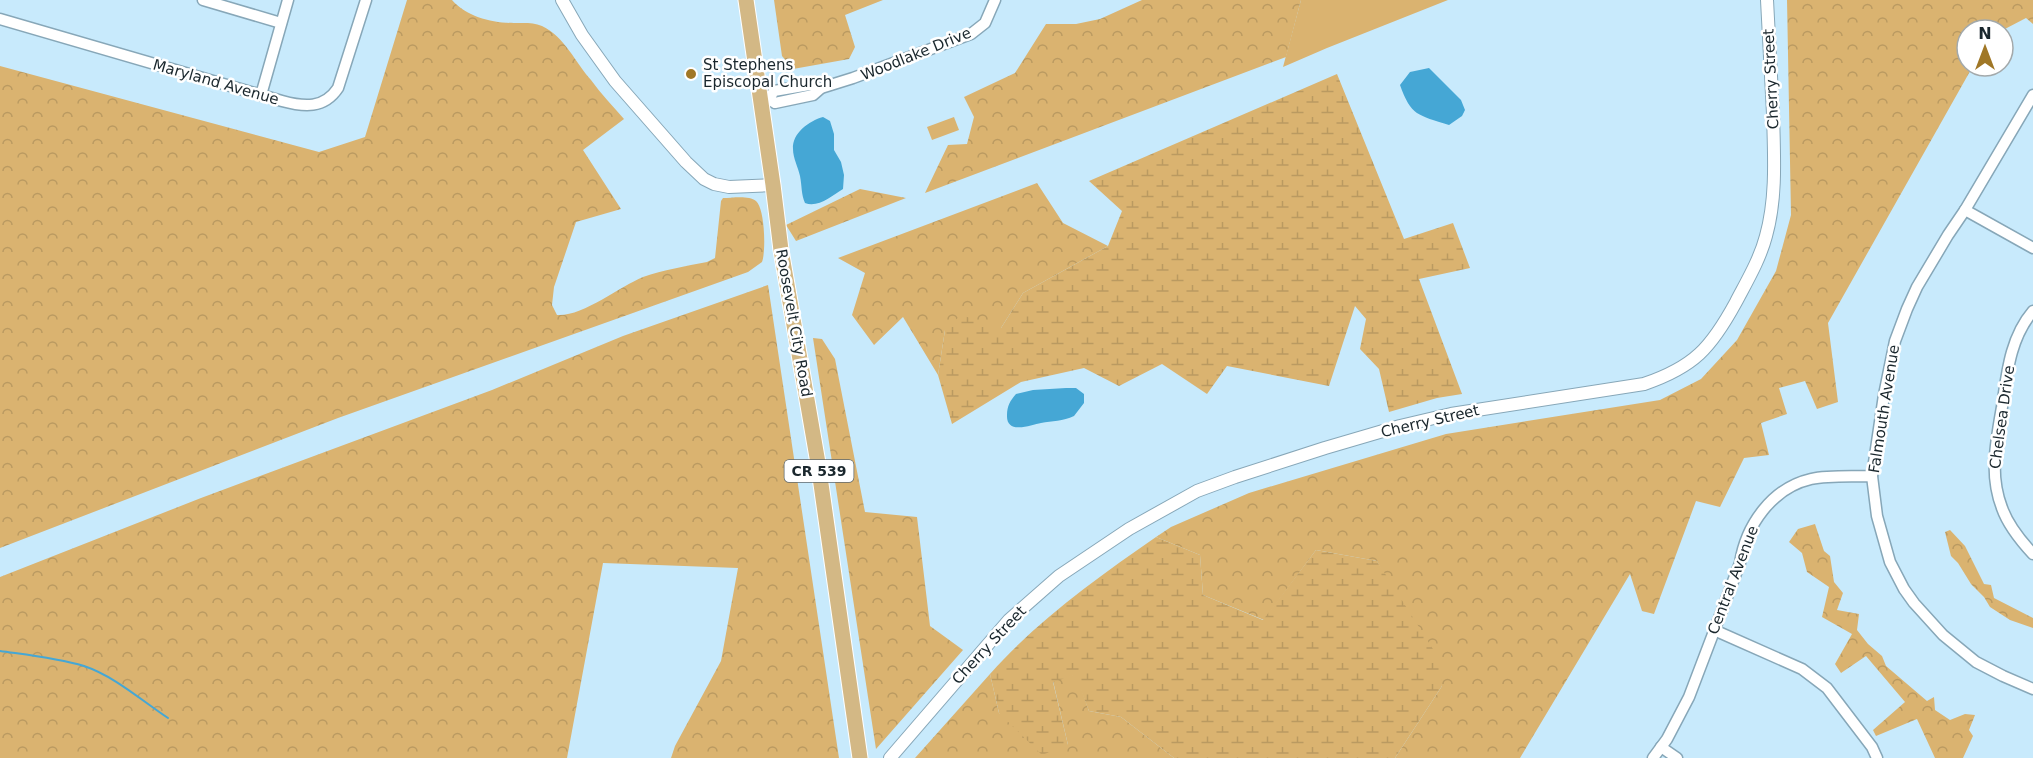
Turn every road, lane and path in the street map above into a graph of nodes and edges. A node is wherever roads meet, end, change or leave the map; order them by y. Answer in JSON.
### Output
{"nodes":[{"id":1,"x":288,"y":0,"type":"edge"},
{"id":2,"x":366,"y":0,"type":"edge"},
{"id":3,"x":562,"y":0,"type":"edge"},
{"id":4,"x":746,"y":0,"type":"edge"},
{"id":5,"x":995,"y":0,"type":"edge"},
{"id":6,"x":1767,"y":0,"type":"edge"},
{"id":7,"x":208,"y":1,"type":"edge"},
{"id":8,"x":0,"y":19,"type":"edge"},
{"id":9,"x":281,"y":23,"type":"junction"},
{"id":10,"x":261,"y":95,"type":"junction"},
{"id":11,"x":2033,"y":95,"type":"edge"},
{"id":12,"x":765,"y":99,"type":"junction"},
{"id":13,"x":773,"y":185,"type":"junction"},
{"id":14,"x":1965,"y":210,"type":"junction"},
{"id":15,"x":2033,"y":248,"type":"edge"},
{"id":16,"x":2033,"y":311,"type":"edge"},
{"id":17,"x":1872,"y":476,"type":"junction"},
{"id":18,"x":2033,"y":554,"type":"edge"},
{"id":19,"x":1714,"y":630,"type":"junction"},
{"id":20,"x":2033,"y":689,"type":"edge"},
{"id":21,"x":1661,"y":747,"type":"junction"},
{"id":22,"x":860,"y":758,"type":"edge"},
{"id":23,"x":890,"y":758,"type":"edge"},
{"id":24,"x":1653,"y":758,"type":"edge"},
{"id":25,"x":1677,"y":758,"type":"edge"},
{"id":26,"x":1877,"y":758,"type":"edge"}],
"edges":[{"from":1,"to":9,"type":"street"},
{"from":2,"to":10,"type":"street","name":"Maryland Avenue"},
{"from":3,"to":13,"type":"street"},
{"from":4,"to":12,"type":"main road","number":"CR 539"},
{"from":5,"to":12,"type":"street","name":"Woodlake Drive"},
{"from":6,"to":23,"type":"street","name":"Cherry Street"},
{"from":7,"to":9,"type":"street"},
{"from":8,"to":10,"type":"street","name":"Maryland Avenue"},
{"from":9,"to":10,"type":"street"},
{"from":11,"to":14,"type":"street","name":"Falmouth Avenue"},
{"from":12,"to":13,"type":"main road","number":"CR 539"},
{"from":13,"to":22,"type":"main road","name":"Roosevelt City Road","number":"CR 539"},
{"from":14,"to":15,"type":"street"},
{"from":14,"to":17,"type":"street","name":"Falmouth Avenue"},
{"from":16,"to":18,"type":"street","name":"Chelsea Drive"},
{"from":17,"to":19,"type":"street","name":"Central Avenue"},
{"from":17,"to":20,"type":"street","name":"Falmouth Avenue"},
{"from":19,"to":21,"type":"street","name":"Central Avenue"},
{"from":19,"to":26,"type":"street"},
{"from":21,"to":24,"type":"street","name":"Central Avenue"},
{"from":21,"to":25,"type":"street"}]}
